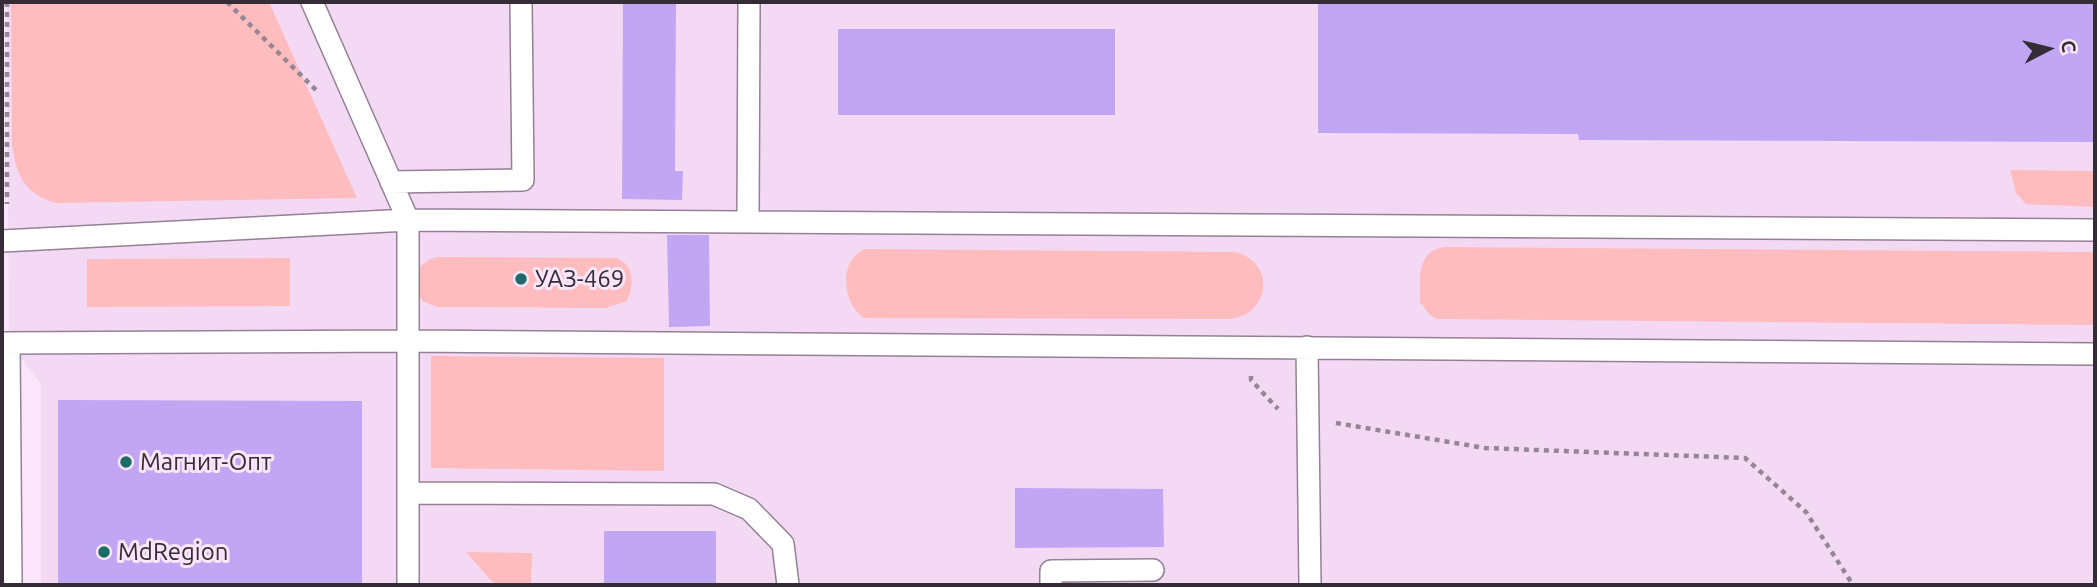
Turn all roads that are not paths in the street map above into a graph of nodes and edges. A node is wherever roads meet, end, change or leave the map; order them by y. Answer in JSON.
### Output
{"nodes":[{"id":1,"x":312,"y":2,"type":"edge"},
{"id":2,"x":521,"y":2,"type":"edge"},
{"id":3,"x":749,"y":2,"type":"edge"},
{"id":4,"x":391,"y":182,"type":"junction"},
{"id":5,"x":408,"y":220,"type":"junction"},
{"id":6,"x":748,"y":221,"type":"junction"},
{"id":7,"x":2095,"y":230,"type":"edge"},
{"id":8,"x":2,"y":241,"type":"edge"},
{"id":9,"x":408,"y":341,"type":"junction"},
{"id":10,"x":5,"y":343,"type":"edge"},
{"id":11,"x":1307,"y":348,"type":"junction"},
{"id":12,"x":2095,"y":354,"type":"edge"},
{"id":13,"x":408,"y":493,"type":"junction"},
{"id":14,"x":1153,"y":570,"type":"dead end"},
{"id":15,"x":11,"y":585,"type":"edge"},
{"id":16,"x":408,"y":585,"type":"edge"},
{"id":17,"x":788,"y":585,"type":"edge"},
{"id":18,"x":1051,"y":585,"type":"edge"},
{"id":19,"x":1310,"y":585,"type":"edge"}],
"edges":[{"from":1,"to":4,"type":"lane"},
{"from":2,"to":4,"type":"lane"},
{"from":3,"to":6,"type":"lane"},
{"from":4,"to":5,"type":"lane"},
{"from":5,"to":6,"type":"lane"},
{"from":5,"to":8,"type":"lane"},
{"from":5,"to":9,"type":"lane"},
{"from":6,"to":7,"type":"lane"},
{"from":9,"to":10,"type":"lane"},
{"from":9,"to":11,"type":"lane"},
{"from":9,"to":13,"type":"lane"},
{"from":10,"to":15,"type":"lane"},
{"from":11,"to":12,"type":"lane"},
{"from":11,"to":19,"type":"lane"},
{"from":13,"to":16,"type":"lane"},
{"from":13,"to":17,"type":"lane"},
{"from":14,"to":18,"type":"lane"}]}
